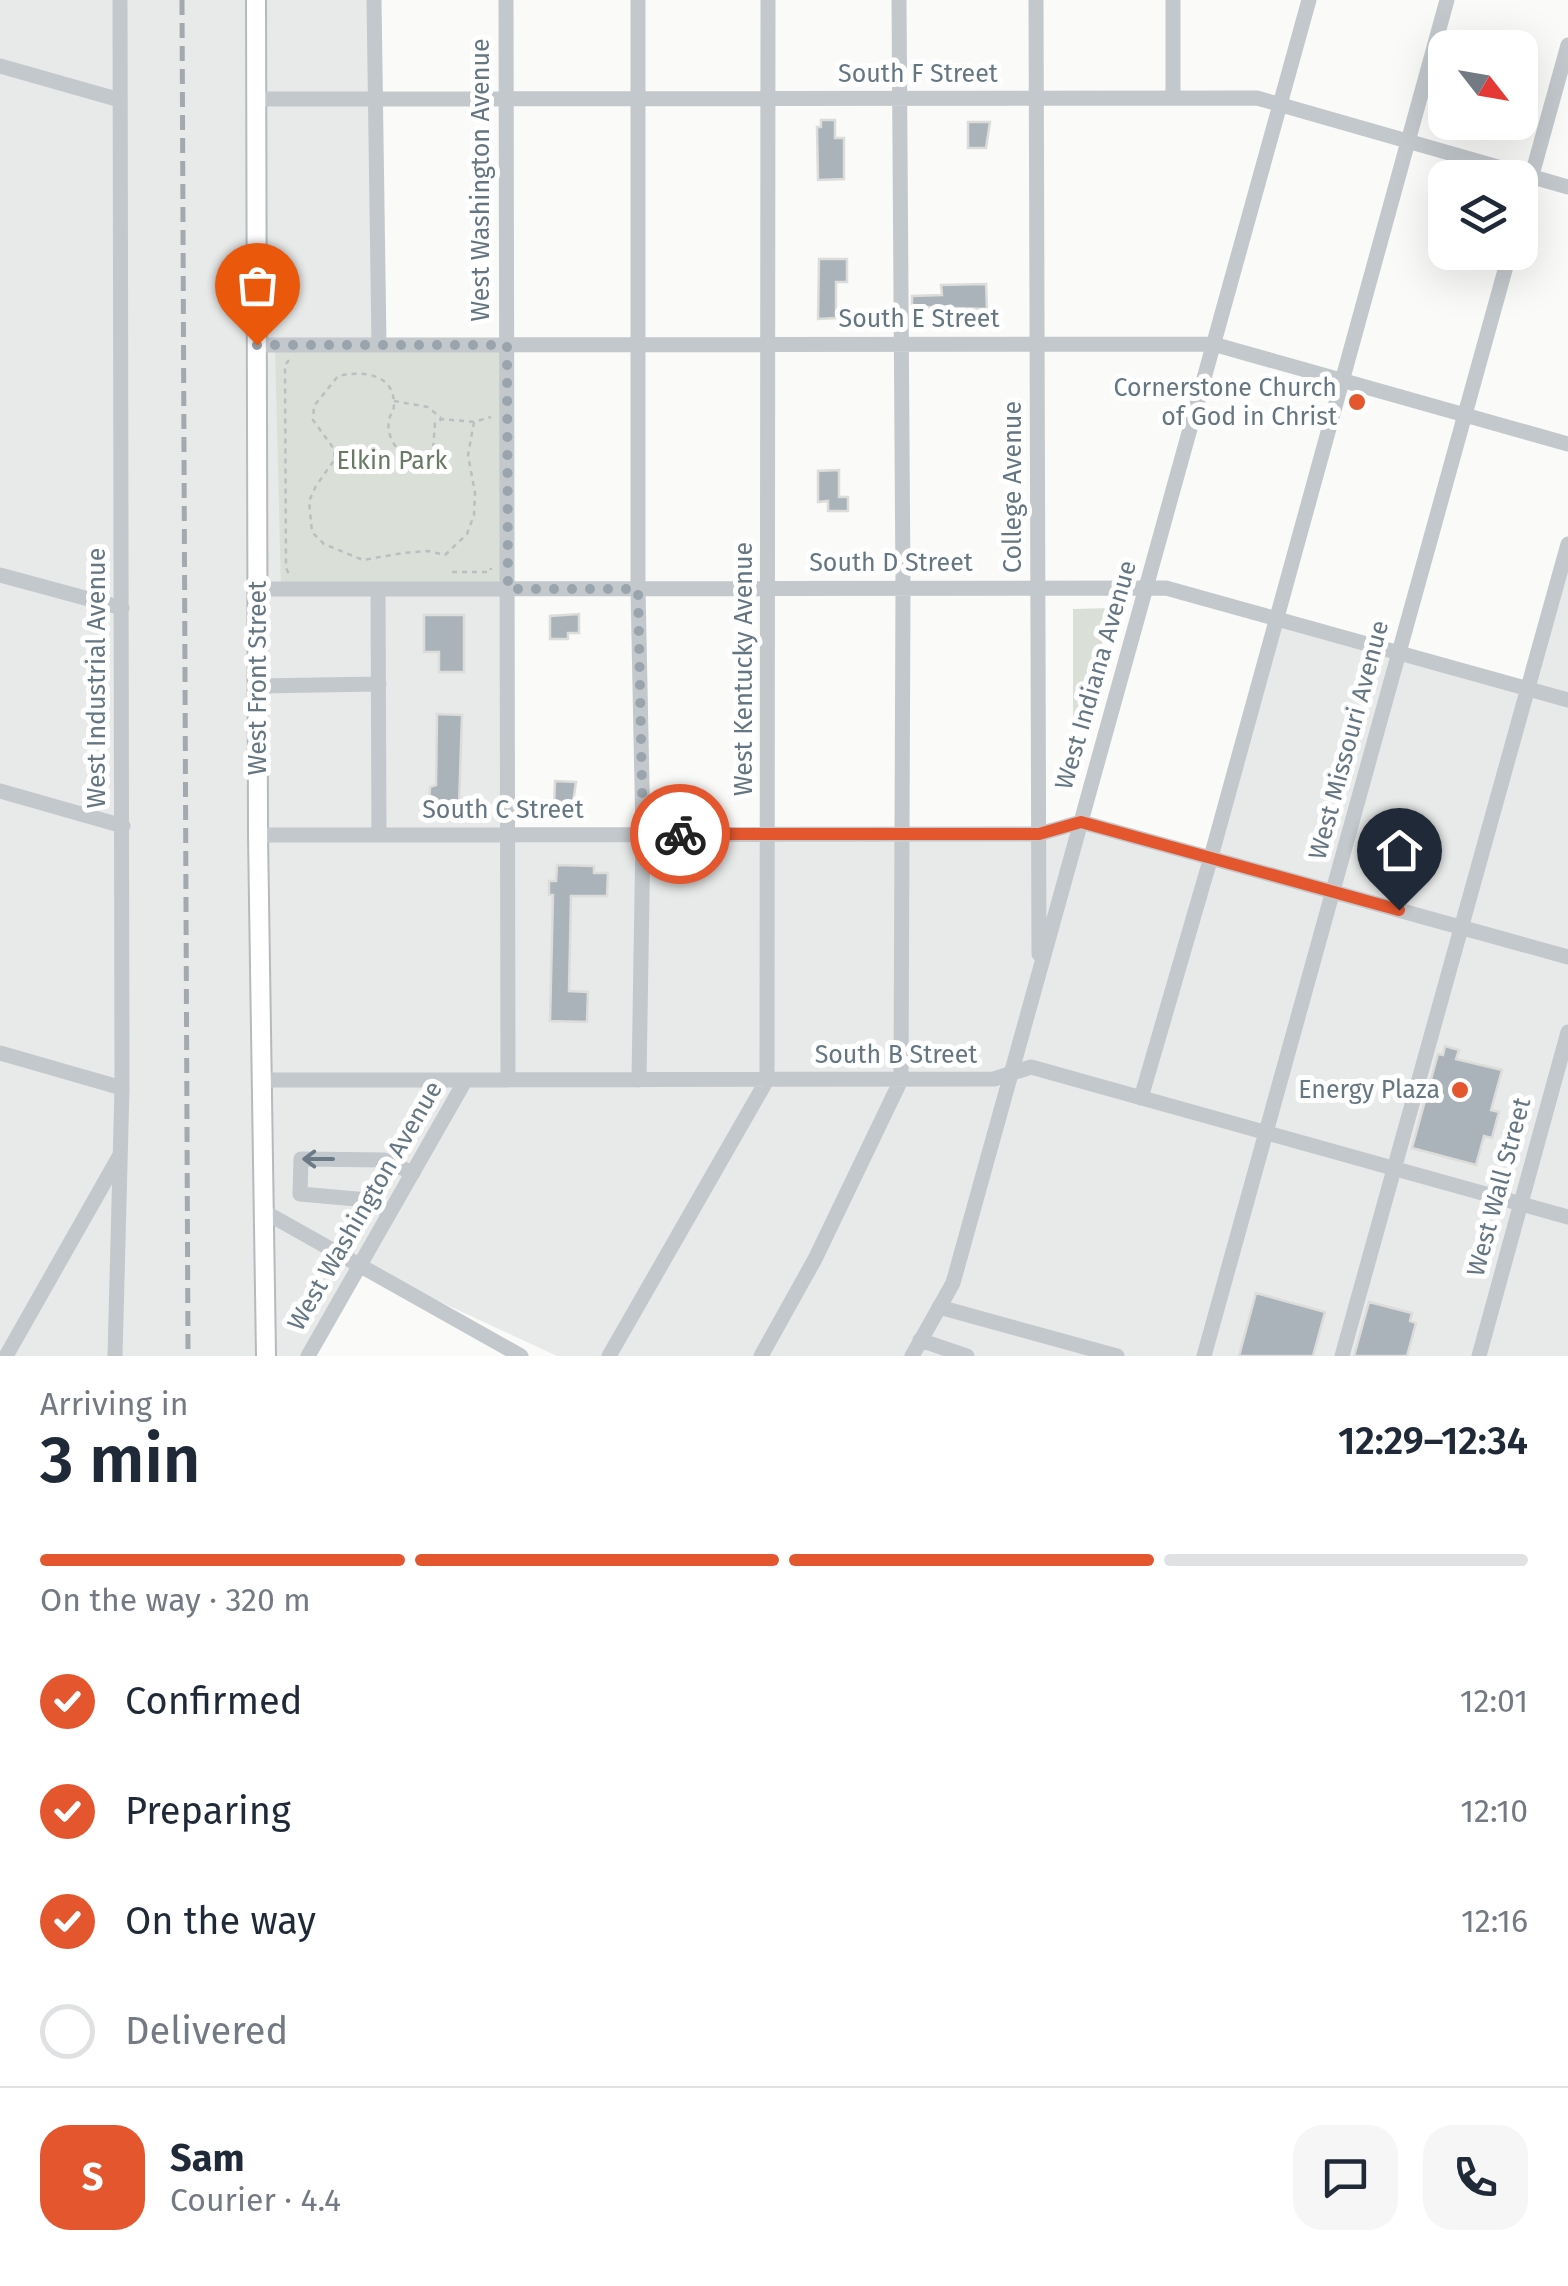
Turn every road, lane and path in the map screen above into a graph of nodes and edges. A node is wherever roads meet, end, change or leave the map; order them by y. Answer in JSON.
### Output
{"nodes":[{"id":1,"x":120,"y":0,"type":"edge"},
{"id":2,"x":256,"y":0,"type":"edge"},
{"id":3,"x":374,"y":0,"type":"edge"},
{"id":4,"x":506,"y":0,"type":"edge"},
{"id":5,"x":638,"y":0,"type":"edge"},
{"id":6,"x":768,"y":0,"type":"edge"},
{"id":7,"x":899,"y":0,"type":"edge"},
{"id":8,"x":1036,"y":0,"type":"edge"},
{"id":9,"x":1173,"y":0,"type":"edge"},
{"id":10,"x":1447,"y":0,"type":"edge"},
{"id":11,"x":1306,"y":5,"type":"edge"},
{"id":12,"x":1568,"y":45,"type":"edge"},
{"id":13,"x":0,"y":66,"type":"edge"},
{"id":14,"x":1173,"y":98,"type":"junction"},
{"id":15,"x":376,"y":99,"type":"junction"},
{"id":16,"x":768,"y":99,"type":"junction"},
{"id":17,"x":900,"y":99,"type":"junction"},
{"id":18,"x":1036,"y":99,"type":"junction"},
{"id":19,"x":120,"y":100,"type":"junction"},
{"id":20,"x":256,"y":100,"type":"junction"},
{"id":21,"x":506,"y":100,"type":"junction"},
{"id":22,"x":638,"y":100,"type":"junction"},
{"id":23,"x":1279,"y":106,"type":"junction"},
{"id":24,"x":1407,"y":142,"type":"junction"},
{"id":25,"x":1469,"y":160,"type":"edge"},
{"id":26,"x":1536,"y":160,"type":"edge"},
{"id":27,"x":1538,"y":180,"type":"edge"},
{"id":28,"x":1568,"y":188,"type":"edge"},
{"id":29,"x":1505,"y":270,"type":"edge"},
{"id":30,"x":768,"y":344,"type":"junction"},
{"id":31,"x":902,"y":344,"type":"junction"},
{"id":32,"x":1037,"y":344,"type":"junction"},
{"id":33,"x":1213,"y":344,"type":"junction"},
{"id":34,"x":257,"y":345,"type":"junction"},
{"id":35,"x":507,"y":345,"type":"junction"},
{"id":36,"x":639,"y":345,"type":"junction"},
{"id":37,"x":379,"y":346,"type":"junction"},
{"id":38,"x":291,"y":358,"type":"dead end"},
{"id":39,"x":1341,"y":380,"type":"junction"},
{"id":40,"x":394,"y":401,"type":"junction"},
{"id":41,"x":507,"y":415,"type":"junction"},
{"id":42,"x":1465,"y":415,"type":"junction"},
{"id":43,"x":442,"y":419,"type":"junction"},
{"id":44,"x":474,"y":422,"type":"junction"},
{"id":45,"x":1568,"y":444,"type":"edge"},
{"id":46,"x":1568,"y":544,"type":"edge"},
{"id":47,"x":493,"y":563,"type":"dead end"},
{"id":48,"x":454,"y":572,"type":"dead end"},
{"id":49,"x":288,"y":574,"type":"dead end"},
{"id":50,"x":2,"y":575,"type":"edge"},
{"id":51,"x":769,"y":588,"type":"junction"},
{"id":52,"x":903,"y":588,"type":"junction"},
{"id":53,"x":1038,"y":588,"type":"junction"},
{"id":54,"x":1146,"y":588,"type":"junction"},
{"id":55,"x":258,"y":589,"type":"junction"},
{"id":56,"x":378,"y":589,"type":"junction"},
{"id":57,"x":508,"y":589,"type":"junction"},
{"id":58,"x":638,"y":589,"type":"junction"},
{"id":59,"x":0,"y":593,"type":"edge"},
{"id":60,"x":122,"y":608,"type":"junction"},
{"id":61,"x":1276,"y":619,"type":"junction"},
{"id":62,"x":1399,"y":653,"type":"junction"},
{"id":63,"x":379,"y":684,"type":"junction"},
{"id":64,"x":258,"y":686,"type":"junction"},
{"id":65,"x":1527,"y":689,"type":"junction"},
{"id":66,"x":1568,"y":700,"type":"edge"},
{"id":67,"x":0,"y":791,"type":"edge"},
{"id":68,"x":1081,"y":822,"type":"junction"},
{"id":69,"x":123,"y":826,"type":"junction"},
{"id":70,"x":258,"y":834,"type":"junction"},
{"id":71,"x":379,"y":834,"type":"junction"},
{"id":72,"x":508,"y":834,"type":"junction"},
{"id":73,"x":643,"y":834,"type":"junction"},
{"id":74,"x":770,"y":834,"type":"junction"},
{"id":75,"x":903,"y":834,"type":"junction"},
{"id":76,"x":1039,"y":834,"type":"junction"},
{"id":77,"x":1211,"y":857,"type":"junction"},
{"id":78,"x":1334,"y":892,"type":"junction"},
{"id":79,"x":1464,"y":928,"type":"junction"},
{"id":80,"x":1568,"y":957,"type":"edge"},
{"id":81,"x":1039,"y":973,"type":"junction"},
{"id":82,"x":1568,"y":1032,"type":"edge"},
{"id":83,"x":0,"y":1053,"type":"edge"},
{"id":84,"x":1012,"y":1071,"type":"junction"},
{"id":85,"x":262,"y":1080,"type":"junction"},
{"id":86,"x":508,"y":1080,"type":"junction"},
{"id":87,"x":640,"y":1080,"type":"junction"},
{"id":88,"x":767,"y":1080,"type":"junction"},
{"id":89,"x":901,"y":1080,"type":"junction"},
{"id":90,"x":465,"y":1081,"type":"junction"},
{"id":91,"x":122,"y":1088,"type":"junction"},
{"id":92,"x":1141,"y":1098,"type":"junction"},
{"id":93,"x":1267,"y":1133,"type":"junction"},
{"id":94,"x":121,"y":1154,"type":"junction"},
{"id":95,"x":1395,"y":1168,"type":"junction"},
{"id":96,"x":412,"y":1173,"type":"junction"},
{"id":97,"x":1521,"y":1204,"type":"junction"},
{"id":98,"x":263,"y":1211,"type":"junction"},
{"id":99,"x":390,"y":1212,"type":"junction"},
{"id":100,"x":1568,"y":1216,"type":"edge"},
{"id":101,"x":360,"y":1265,"type":"junction"},
{"id":102,"x":939,"y":1307,"type":"junction"},
{"id":103,"x":920,"y":1340,"type":"junction"},
{"id":104,"x":1066,"y":1349,"type":"edge"},
{"id":105,"x":1110,"y":1355,"type":"edge"},
{"id":106,"x":6,"y":1356,"type":"edge"},
{"id":107,"x":114,"y":1356,"type":"edge"},
{"id":108,"x":266,"y":1356,"type":"edge"},
{"id":109,"x":308,"y":1356,"type":"edge"},
{"id":110,"x":521,"y":1356,"type":"edge"},
{"id":111,"x":609,"y":1356,"type":"edge"},
{"id":112,"x":761,"y":1356,"type":"edge"},
{"id":113,"x":912,"y":1356,"type":"edge"},
{"id":114,"x":967,"y":1356,"type":"edge"},
{"id":115,"x":1204,"y":1356,"type":"edge"},
{"id":116,"x":1342,"y":1356,"type":"edge"},
{"id":117,"x":1479,"y":1356,"type":"edge"}],
"edges":[{"from":1,"to":19,"type":"street","name":"West Industrial Avenue"},
{"from":2,"to":20,"type":"main road","name":"West Front Street"},
{"from":3,"to":15,"type":"street"},
{"from":4,"to":21,"type":"street","name":"West Washington Avenue"},
{"from":5,"to":22,"type":"street"},
{"from":6,"to":16,"type":"street","name":"West Kentucky Avenue"},
{"from":7,"to":17,"type":"street"},
{"from":8,"to":18,"type":"street","name":"College Avenue"},
{"from":9,"to":14,"type":"street"},
{"from":10,"to":24,"type":"street"},
{"from":11,"to":23,"type":"street","name":"West Indiana Avenue"},
{"from":12,"to":26,"type":"street"},
{"from":13,"to":19,"type":"street"},
{"from":14,"to":18,"type":"street","name":"South F Street"},
{"from":14,"to":23,"type":"street","name":"South F Street"},
{"from":15,"to":20,"type":"street","name":"South F Street"},
{"from":15,"to":21,"type":"street","name":"South F Street"},
{"from":15,"to":37,"type":"street"},
{"from":16,"to":17,"type":"street","name":"South F Street"},
{"from":16,"to":22,"type":"street","name":"South F Street"},
{"from":16,"to":30,"type":"street","name":"West Kentucky Avenue"},
{"from":17,"to":18,"type":"street","name":"South F Street"},
{"from":17,"to":31,"type":"street"},
{"from":18,"to":32,"type":"street","name":"College Avenue"},
{"from":19,"to":60,"type":"street","name":"West Industrial Avenue"},
{"from":20,"to":34,"type":"main road","name":"West Front Street"},
{"from":21,"to":22,"type":"street","name":"South F Street"},
{"from":21,"to":35,"type":"street","name":"West Washington Avenue"},
{"from":22,"to":36,"type":"street"},
{"from":23,"to":24,"type":"street","name":"South F Street"},
{"from":23,"to":33,"type":"street","name":"West Indiana Avenue"},
{"from":24,"to":25,"type":"street","name":"South F Street"},
{"from":24,"to":39,"type":"street"},
{"from":27,"to":28,"type":"street","name":"South F Street"},
{"from":29,"to":42,"type":"street","name":"West Missouri Avenue"},
{"from":30,"to":31,"type":"street","name":"South E Street"},
{"from":30,"to":36,"type":"street","name":"South E Street"},
{"from":30,"to":51,"type":"street","name":"West Kentucky Avenue"},
{"from":31,"to":32,"type":"street","name":"South E Street"},
{"from":31,"to":52,"type":"street"},
{"from":32,"to":33,"type":"street","name":"South E Street"},
{"from":32,"to":53,"type":"street","name":"College Avenue"},
{"from":33,"to":39,"type":"street","name":"South E Street"},
{"from":33,"to":54,"type":"street","name":"West Indiana Avenue"},
{"from":34,"to":37,"type":"street","name":"South E Street"},
{"from":34,"to":55,"type":"main road","name":"West Front Street"},
{"from":35,"to":36,"type":"street","name":"South E Street"},
{"from":35,"to":37,"type":"street","name":"South E Street"},
{"from":35,"to":41,"type":"street","name":"West Washington Avenue"},
{"from":36,"to":58,"type":"street"},
{"from":38,"to":49,"type":"path"},
{"from":39,"to":42,"type":"street","name":"South E Street"},
{"from":39,"to":61,"type":"street"},
{"from":40,"to":43,"type":"path"},
{"from":40,"to":43,"type":"path"},
{"from":40,"to":44,"type":"path"},
{"from":41,"to":44,"type":"path"},
{"from":41,"to":57,"type":"street","name":"West Washington Avenue"},
{"from":42,"to":45,"type":"street","name":"South E Street"},
{"from":42,"to":62,"type":"street","name":"West Missouri Avenue"},
{"from":43,"to":44,"type":"path"},
{"from":46,"to":65,"type":"street"},
{"from":47,"to":48,"type":"path"},
{"from":50,"to":59,"type":"street"},
{"from":50,"to":60,"type":"street"},
{"from":51,"to":52,"type":"street","name":"South D Street"},
{"from":51,"to":58,"type":"street","name":"South D Street"},
{"from":51,"to":74,"type":"street","name":"West Kentucky Avenue"},
{"from":52,"to":53,"type":"street","name":"South D Street"},
{"from":52,"to":75,"type":"street"},
{"from":53,"to":54,"type":"street","name":"South D Street"},
{"from":53,"to":76,"type":"street","name":"College Avenue"},
{"from":54,"to":61,"type":"street","name":"South D Street"},
{"from":54,"to":68,"type":"street","name":"West Indiana Avenue"},
{"from":55,"to":56,"type":"street","name":"South D Street"},
{"from":55,"to":64,"type":"main road","name":"West Front Street"},
{"from":56,"to":57,"type":"street","name":"South D Street"},
{"from":56,"to":63,"type":"street"},
{"from":57,"to":58,"type":"street","name":"South D Street"},
{"from":57,"to":72,"type":"street","name":"West Washington Avenue"},
{"from":58,"to":73,"type":"street"},
{"from":60,"to":69,"type":"street","name":"West Industrial Avenue"},
{"from":61,"to":62,"type":"street","name":"South D Street"},
{"from":61,"to":77,"type":"street"},
{"from":62,"to":65,"type":"street","name":"South D Street"},
{"from":62,"to":78,"type":"street","name":"West Missouri Avenue"},
{"from":63,"to":64,"type":"street"},
{"from":63,"to":71,"type":"street"},
{"from":64,"to":70,"type":"main road","name":"West Front Street"},
{"from":65,"to":66,"type":"street","name":"South D Street"},
{"from":65,"to":79,"type":"street"},
{"from":67,"to":69,"type":"street"},
{"from":68,"to":76,"type":"street","name":"South C Street"},
{"from":68,"to":77,"type":"street"},
{"from":68,"to":81,"type":"street","name":"West Indiana Avenue"},
{"from":69,"to":91,"type":"street","name":"West Industrial Avenue"},
{"from":70,"to":71,"type":"street","name":"South C Street"},
{"from":70,"to":85,"type":"main road","name":"West Front Street"},
{"from":71,"to":72,"type":"street","name":"South C Street"},
{"from":72,"to":73,"type":"street","name":"South C Street"},
{"from":72,"to":86,"type":"street","name":"West Washington Avenue"},
{"from":73,"to":74,"type":"street","name":"South C Street"},
{"from":73,"to":87,"type":"street"},
{"from":74,"to":75,"type":"street","name":"South C Street"},
{"from":74,"to":88,"type":"street","name":"West Kentucky Avenue"},
{"from":75,"to":76,"type":"street","name":"South C Street"},
{"from":75,"to":89,"type":"street"},
{"from":76,"to":81,"type":"street","name":"College Avenue"},
{"from":77,"to":78,"type":"street"},
{"from":77,"to":92,"type":"street"},
{"from":78,"to":79,"type":"street"},
{"from":78,"to":93,"type":"street","name":"West Missouri Avenue"},
{"from":79,"to":80,"type":"street"},
{"from":79,"to":95,"type":"street"},
{"from":81,"to":84,"type":"street","name":"West Indiana Avenue"},
{"from":82,"to":97,"type":"street","name":"West Wall Street"},
{"from":83,"to":91,"type":"street"},
{"from":84,"to":89,"type":"street","name":"South B Street"},
{"from":84,"to":92,"type":"street","name":"South B Street"},
{"from":84,"to":102,"type":"street","name":"West Indiana Avenue"},
{"from":85,"to":90,"type":"street","name":"South B Street"},
{"from":85,"to":98,"type":"main road","name":"West Front Street"},
{"from":86,"to":87,"type":"street","name":"South B Street"},
{"from":86,"to":90,"type":"street","name":"South B Street"},
{"from":87,"to":88,"type":"street","name":"South B Street"},
{"from":88,"to":89,"type":"street","name":"South B Street"},
{"from":88,"to":111,"type":"street","name":"West Kentucky Avenue"},
{"from":89,"to":112,"type":"street"},
{"from":90,"to":96,"type":"street","name":"West Washington Avenue"},
{"from":91,"to":94,"type":"street","name":"West Industrial Avenue"},
{"from":92,"to":93,"type":"street","name":"South B Street"},
{"from":93,"to":95,"type":"street","name":"South B Street"},
{"from":93,"to":115,"type":"street","name":"West Missouri Avenue"},
{"from":94,"to":106,"type":"street"},
{"from":94,"to":107,"type":"street","name":"West Industrial Avenue"},
{"from":95,"to":97,"type":"street","name":"South B Street"},
{"from":95,"to":116,"type":"street"},
{"from":96,"to":99,"type":"street","name":"West Washington Avenue"},
{"from":96,"to":99,"type":"street","one_way":true},
{"from":97,"to":100,"type":"street","name":"South B Street"},
{"from":97,"to":117,"type":"street","name":"West Wall Street"},
{"from":98,"to":101,"type":"street"},
{"from":98,"to":108,"type":"main road","name":"West Front Street"},
{"from":99,"to":101,"type":"street","name":"West Washington Avenue"},
{"from":101,"to":109,"type":"street","name":"West Washington Avenue"},
{"from":101,"to":110,"type":"street"},
{"from":102,"to":103,"type":"street","name":"West Indiana Avenue"},
{"from":102,"to":104,"type":"street"},
{"from":103,"to":113,"type":"street","name":"West Indiana Avenue"},
{"from":103,"to":114,"type":"street"},
{"from":104,"to":105,"type":"street"}]}
